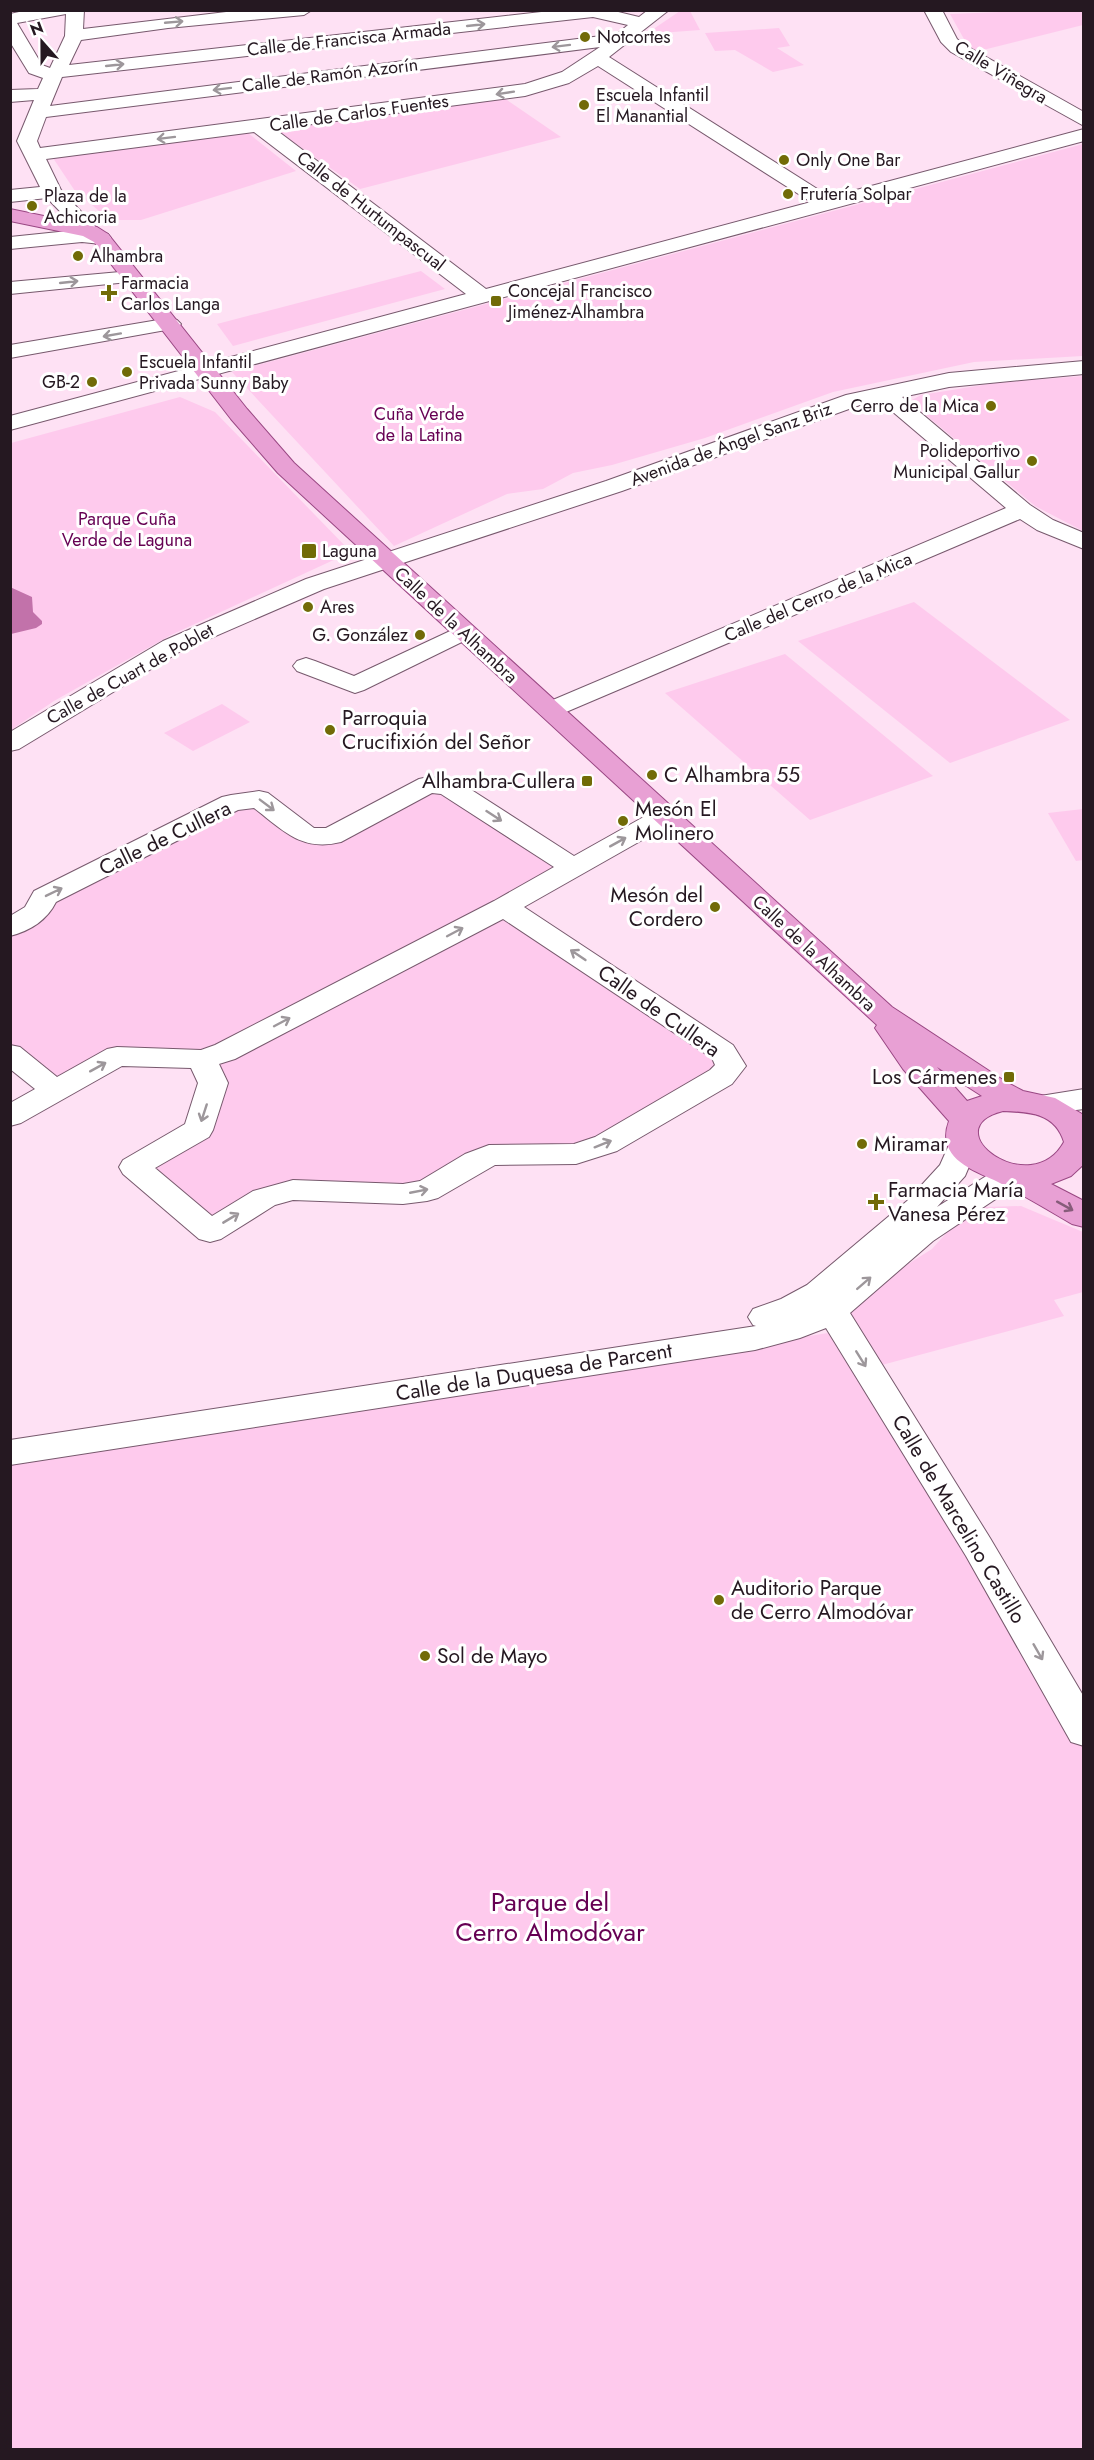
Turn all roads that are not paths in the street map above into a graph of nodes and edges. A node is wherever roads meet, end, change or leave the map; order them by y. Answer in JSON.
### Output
{"nodes":[{"id":1,"x":21,"y":10,"type":"edge"},
{"id":2,"x":60,"y":10,"type":"edge"},
{"id":3,"x":75,"y":10,"type":"edge"},
{"id":4,"x":661,"y":10,"type":"edge"},
{"id":5,"x":933,"y":10,"type":"edge"},
{"id":6,"x":291,"y":11,"type":"edge"},
{"id":7,"x":10,"y":12,"type":"edge"},
{"id":8,"x":10,"y":19,"type":"edge"},
{"id":9,"x":641,"y":23,"type":"junction"},
{"id":10,"x":10,"y":26,"type":"edge"},
{"id":11,"x":74,"y":36,"type":"junction"},
{"id":12,"x":620,"y":39,"type":"junction"},
{"id":13,"x":598,"y":58,"type":"junction"},
{"id":14,"x":55,"y":73,"type":"junction"},
{"id":15,"x":10,"y":96,"type":"edge"},
{"id":16,"x":43,"y":102,"type":"junction"},
{"id":17,"x":1083,"y":120,"type":"edge"},
{"id":18,"x":259,"y":126,"type":"junction"},
{"id":19,"x":1083,"y":135,"type":"edge"},
{"id":20,"x":25,"y":149,"type":"edge"},
{"id":21,"x":52,"y":192,"type":"junction"},
{"id":22,"x":10,"y":196,"type":"edge"},
{"id":23,"x":826,"y":204,"type":"junction"},
{"id":24,"x":10,"y":215,"type":"edge"},
{"id":25,"x":96,"y":235,"type":"junction"},
{"id":26,"x":10,"y":243,"type":"edge"},
{"id":27,"x":131,"y":277,"type":"junction"},
{"id":28,"x":10,"y":288,"type":"edge"},
{"id":29,"x":482,"y":297,"type":"junction"},
{"id":30,"x":170,"y":324,"type":"junction"},
{"id":31,"x":10,"y":352,"type":"edge"},
{"id":32,"x":1083,"y":367,"type":"edge"},
{"id":33,"x":207,"y":370,"type":"junction"},
{"id":34,"x":884,"y":393,"type":"junction"},
{"id":35,"x":10,"y":423,"type":"edge"},
{"id":36,"x":1022,"y":510,"type":"junction"},
{"id":37,"x":1083,"y":542,"type":"edge"},
{"id":38,"x":387,"y":560,"type":"junction"},
{"id":39,"x":463,"y":632,"type":"junction"},
{"id":40,"x":306,"y":666,"type":"dead end"},
{"id":41,"x":550,"y":710,"type":"junction"},
{"id":42,"x":10,"y":743,"type":"edge"},
{"id":43,"x":664,"y":816,"type":"junction"},
{"id":44,"x":572,"y":867,"type":"junction"},
{"id":45,"x":504,"y":907,"type":"junction"},
{"id":46,"x":10,"y":928,"type":"edge"},
{"id":47,"x":881,"y":1014,"type":"junction"},
{"id":48,"x":10,"y":1054,"type":"edge"},
{"id":49,"x":202,"y":1059,"type":"junction"},
{"id":50,"x":55,"y":1090,"type":"junction"},
{"id":51,"x":1012,"y":1098,"type":"junction"},
{"id":52,"x":1083,"y":1099,"type":"edge"},
{"id":53,"x":1045,"y":1104,"type":"junction"},
{"id":54,"x":10,"y":1116,"type":"edge"},
{"id":55,"x":963,"y":1132,"type":"junction"},
{"id":56,"x":1081,"y":1147,"type":"edge"},
{"id":57,"x":1010,"y":1175,"type":"junction"},
{"id":58,"x":1083,"y":1216,"type":"edge"},
{"id":59,"x":831,"y":1309,"type":"junction"},
{"id":60,"x":10,"y":1434,"type":"edge"},
{"id":61,"x":10,"y":1453,"type":"edge"},
{"id":62,"x":1083,"y":1731,"type":"edge"}],
"edges":[{"from":1,"to":7,"type":"street"},
{"from":2,"to":8,"type":"street"},
{"from":3,"to":11,"type":"street"},
{"from":4,"to":9,"type":"street","name":"Calle de Carlos Fuentes"},
{"from":5,"to":17,"type":"street","name":"Calle Viñegra"},
{"from":11,"to":6,"type":"street","one_way":true},
{"from":9,"to":12,"type":"street","name":"Calle de Carlos Fuentes"},
{"from":14,"to":9,"type":"street","name":"Calle de Francisca Armada","one_way":true},
{"from":10,"to":14,"type":"street"},
{"from":11,"to":14,"type":"street"},
{"from":12,"to":13,"type":"street","name":"Calle de Carlos Fuentes"},
{"from":12,"to":16,"type":"street","name":"Calle de Ramón Azorín","one_way":true},
{"from":13,"to":18,"type":"street","name":"Calle de Carlos Fuentes","one_way":true},
{"from":13,"to":23,"type":"street"},
{"from":14,"to":16,"type":"street"},
{"from":15,"to":16,"type":"street","name":"Calle de Ramón Azorín"},
{"from":16,"to":20,"type":"street"},
{"from":18,"to":20,"type":"street","name":"Calle de Carlos Fuentes","one_way":true},
{"from":18,"to":29,"type":"street","name":"Calle de Hurtumpascual"},
{"from":19,"to":23,"type":"street"},
{"from":20,"to":21,"type":"street","name":"Calle de la Alhambra"},
{"from":21,"to":22,"type":"street"},
{"from":21,"to":25,"type":"street","name":"Calle de la Alhambra"},
{"from":23,"to":29,"type":"street"},
{"from":24,"to":25,"type":"main road"},
{"from":25,"to":26,"type":"street"},
{"from":25,"to":27,"type":"main road","name":"Calle de la Alhambra"},
{"from":28,"to":27,"type":"street","one_way":true},
{"from":27,"to":30,"type":"main road","name":"Calle de la Alhambra"},
{"from":29,"to":33,"type":"street"},
{"from":30,"to":31,"type":"street","one_way":true},
{"from":30,"to":33,"type":"main road","name":"Calle de la Alhambra"},
{"from":32,"to":34,"type":"street","name":"Avenida de Ángel Sanz Briz"},
{"from":33,"to":35,"type":"street"},
{"from":33,"to":38,"type":"main road","name":"Calle de la Alhambra"},
{"from":34,"to":36,"type":"street"},
{"from":34,"to":38,"type":"street","name":"Avenida de Ángel Sanz Briz"},
{"from":36,"to":37,"type":"street"},
{"from":36,"to":41,"type":"street","name":"Calle del Cerro de la Mica"},
{"from":38,"to":39,"type":"main road","name":"Calle de la Alhambra"},
{"from":38,"to":42,"type":"street","name":"Calle de Cuart de Poblet"},
{"from":39,"to":40,"type":"street"},
{"from":39,"to":41,"type":"main road","name":"Calle de la Alhambra"},
{"from":41,"to":43,"type":"main road","name":"Calle de la Alhambra"},
{"from":44,"to":43,"type":"street","one_way":true},
{"from":43,"to":47,"type":"main road","name":"Calle de la Alhambra"},
{"from":44,"to":45,"type":"street"},
{"from":46,"to":44,"type":"street","name":"Calle de Cullera","one_way":true},
{"from":49,"to":45,"type":"street","one_way":true},
{"from":49,"to":45,"type":"street","name":"Calle de Cullera","one_way":true},
{"from":47,"to":51,"type":"main road","name":"Calle de la Alhambra"},
{"from":47,"to":55,"type":"main road","name":"Calle de la Alhambra"},
{"from":48,"to":50,"type":"street"},
{"from":50,"to":49,"type":"street","one_way":true},
{"from":50,"to":54,"type":"street"},
{"from":51,"to":53,"type":"main road"},
{"from":51,"to":55,"type":"main road"},
{"from":52,"to":53,"type":"street"},
{"from":53,"to":56,"type":"main road"},
{"from":55,"to":57,"type":"main road"},
{"from":55,"to":60,"type":"street","name":"Calle de la Duquesa de Parcent"},
{"from":56,"to":57,"type":"main road"},
{"from":57,"to":58,"type":"main road","one_way":true},
{"from":59,"to":57,"type":"street","name":"Calle de la Duquesa de Parcent","one_way":true},
{"from":59,"to":61,"type":"street","name":"Calle de la Duquesa de Parcent"},
{"from":59,"to":62,"type":"street","name":"Calle de Marcelino Castillo","one_way":true}]}
